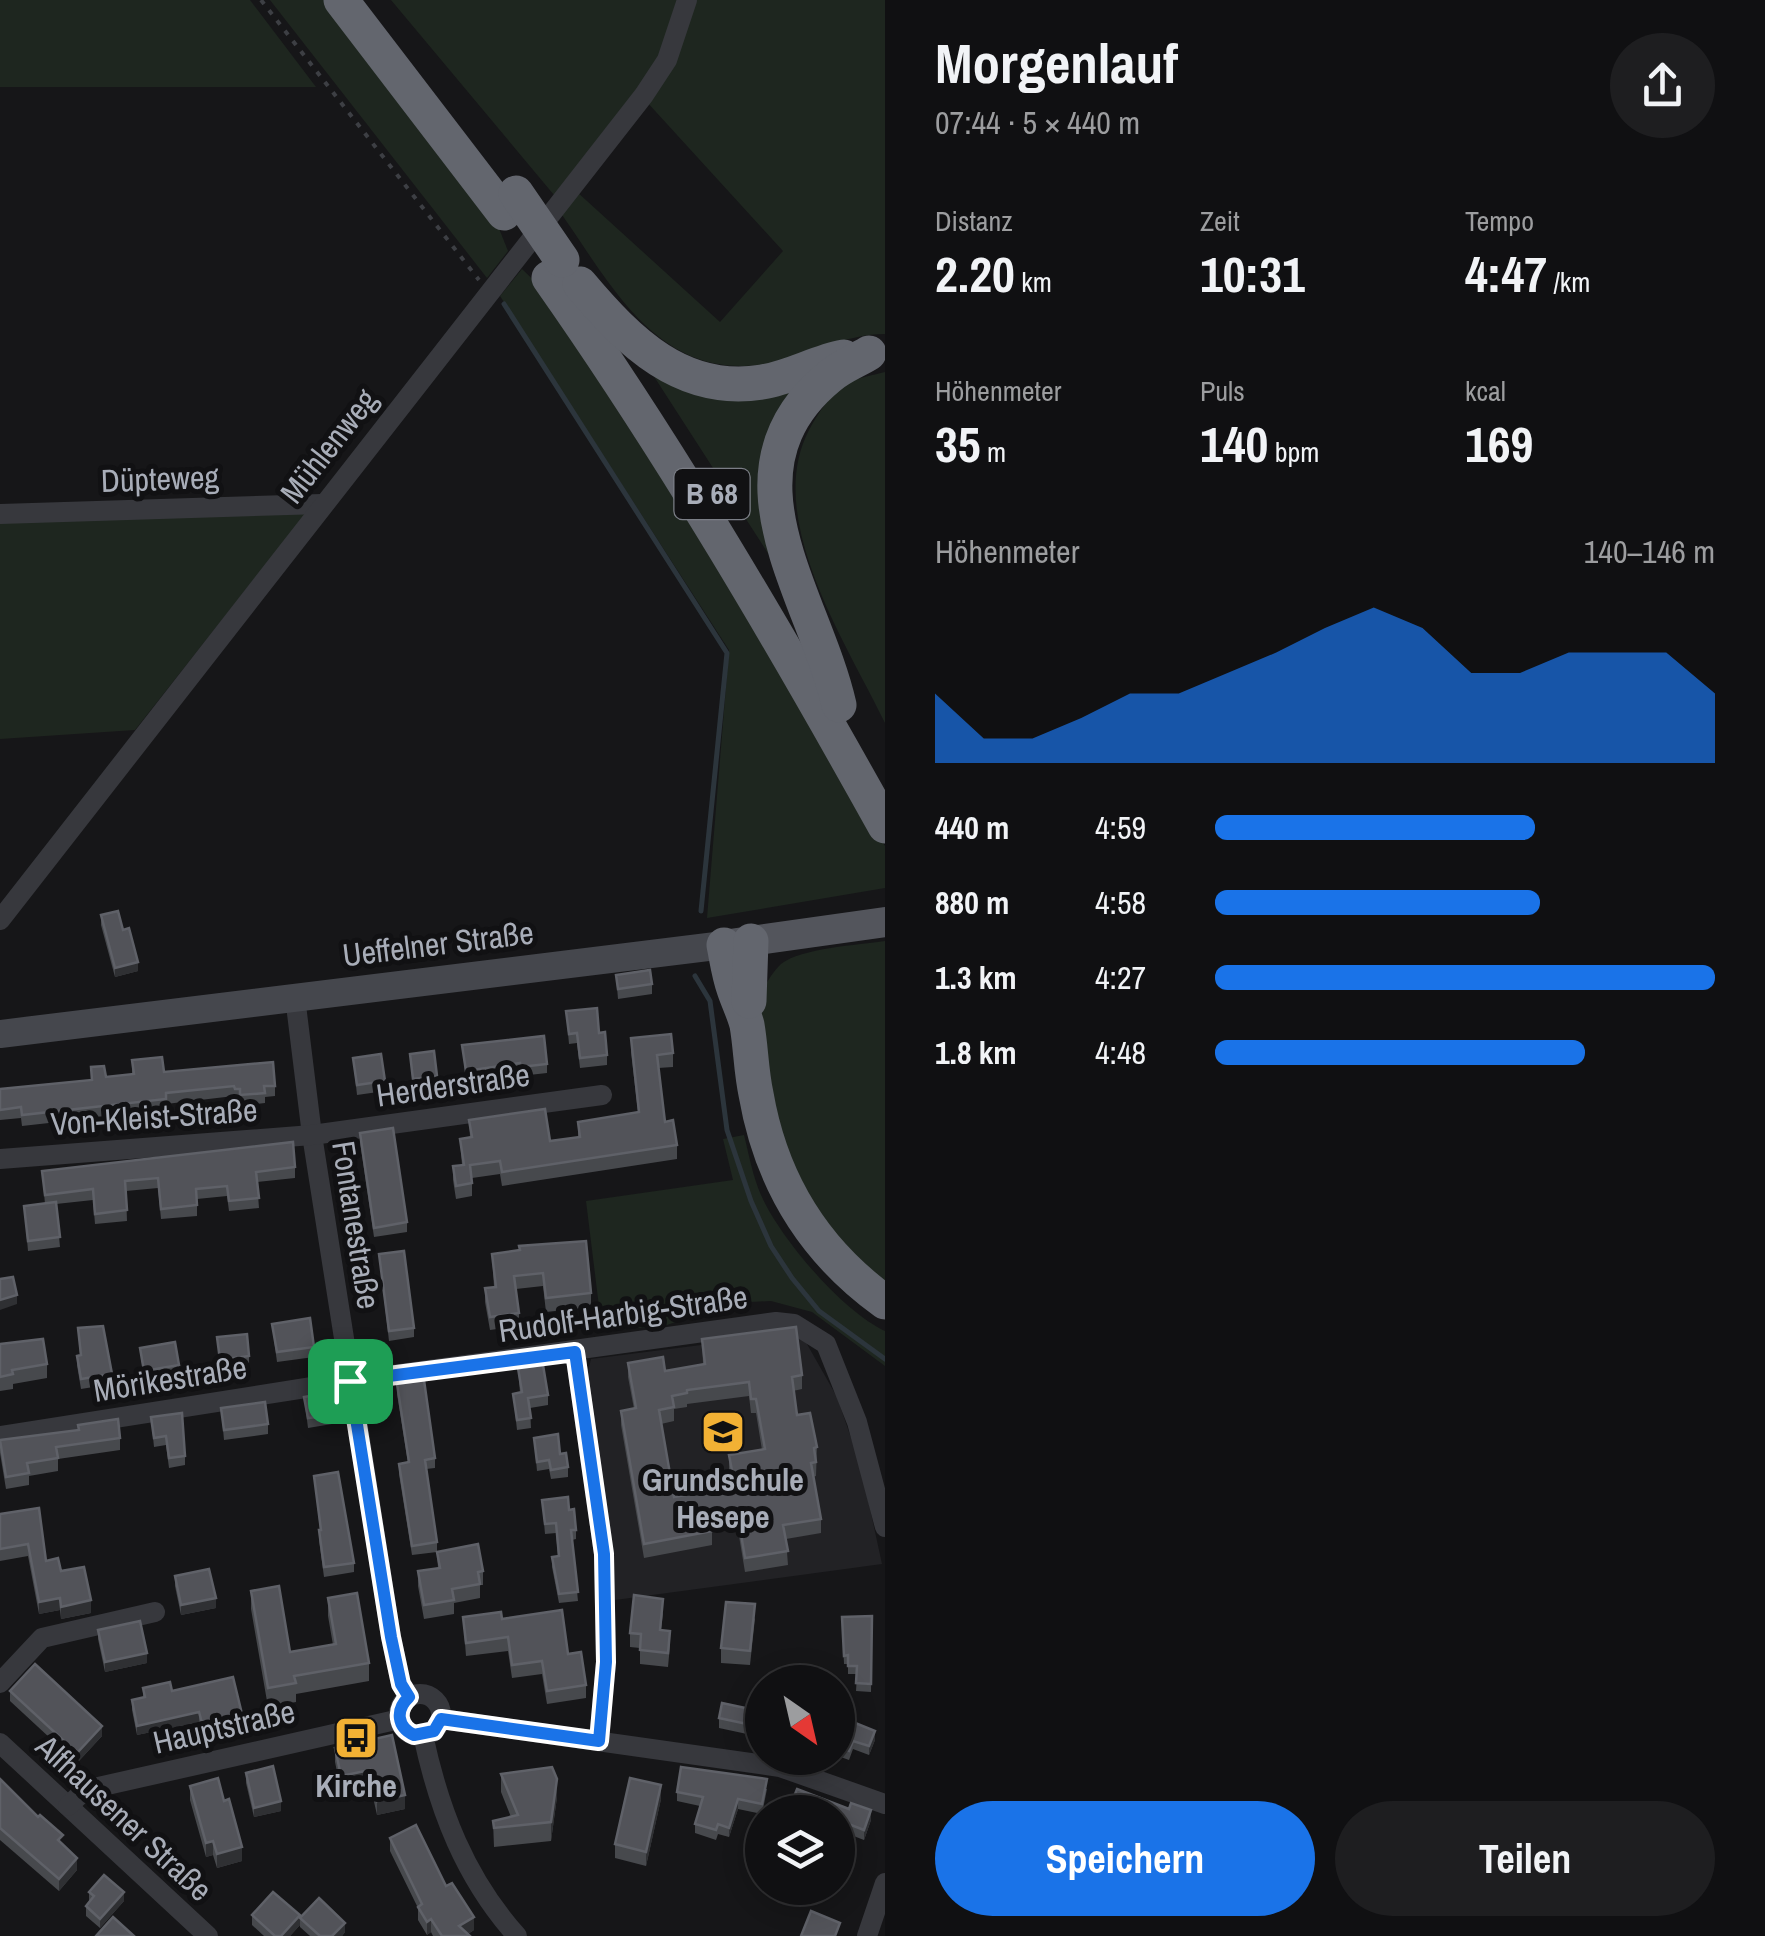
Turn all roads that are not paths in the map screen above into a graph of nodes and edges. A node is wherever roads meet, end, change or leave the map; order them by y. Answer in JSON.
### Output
{"nodes":[{"id":1,"x":342,"y":0,"type":"edge"},
{"id":2,"x":367,"y":0,"type":"edge"},
{"id":3,"x":686,"y":0,"type":"edge"},
{"id":4,"x":510,"y":204,"type":"junction"},
{"id":5,"x":564,"y":274,"type":"junction"},
{"id":6,"x":877,"y":352,"type":"edge"},
{"id":7,"x":322,"y":504,"type":"junction"},
{"id":8,"x":0,"y":514,"type":"edge"},
{"id":9,"x":840,"y":705,"type":"junction"},
{"id":10,"x":885,"y":787,"type":"edge"},
{"id":11,"x":885,"y":826,"type":"edge"},
{"id":12,"x":0,"y":920,"type":"edge"},
{"id":13,"x":885,"y":922,"type":"edge"},
{"id":14,"x":738,"y":943,"type":"junction"},
{"id":15,"x":295,"y":997,"type":"junction"},
{"id":16,"x":0,"y":1034,"type":"edge"},
{"id":17,"x":602,"y":1094,"type":"dead end"},
{"id":18,"x":312,"y":1136,"type":"junction"},
{"id":19,"x":0,"y":1160,"type":"edge"},
{"id":20,"x":885,"y":1302,"type":"edge"},
{"id":21,"x":575,"y":1352,"type":"junction"},
{"id":22,"x":350,"y":1381,"type":"junction"},
{"id":23,"x":0,"y":1436,"type":"edge"},
{"id":24,"x":885,"y":1527,"type":"edge"},
{"id":25,"x":155,"y":1612,"type":"dead end"},
{"id":26,"x":0,"y":1683,"type":"edge"},
{"id":27,"x":409,"y":1697,"type":"junction"},
{"id":28,"x":400,"y":1719,"type":"junction"},
{"id":29,"x":441,"y":1719,"type":"junction"},
{"id":30,"x":422,"y":1735,"type":"junction"},
{"id":31,"x":599,"y":1741,"type":"junction"},
{"id":32,"x":0,"y":1743,"type":"edge"},
{"id":33,"x":885,"y":1804,"type":"edge"},
{"id":34,"x":68,"y":1806,"type":"junction"},
{"id":35,"x":885,"y":1883,"type":"edge"},
{"id":36,"x":208,"y":1936,"type":"edge"},
{"id":37,"x":517,"y":1936,"type":"edge"},
{"id":38,"x":867,"y":1936,"type":"edge"}],
"edges":[{"from":1,"to":4,"type":"highway","number":"B 68"},
{"from":2,"to":4,"type":"highway","number":"B 68"},
{"from":3,"to":7,"type":"street","name":"Mühlenweg"},
{"from":4,"to":5,"type":"highway","number":"B 68","bridge":true},
{"from":5,"to":6,"type":"highway","number":"B 68"},
{"from":5,"to":9,"type":"highway","number":"B 68"},
{"from":5,"to":11,"type":"highway","number":"B 68"},
{"from":6,"to":9,"type":"highway","number":"B 68"},
{"from":7,"to":8,"type":"street","name":"Düpteweg"},
{"from":7,"to":12,"type":"street","name":"Mühlenweg"},
{"from":9,"to":10,"type":"highway","number":"B 68"},
{"from":13,"to":14,"type":"main road","name":"Ueffelner Straße"},
{"from":14,"to":15,"type":"street","name":"Ueffelner Straße"},
{"from":14,"to":20,"type":"highway"},
{"from":15,"to":16,"type":"street","name":"Ueffelner Straße"},
{"from":15,"to":18,"type":"street","name":"Fontanestraße"},
{"from":17,"to":18,"type":"street","name":"Herderstraße"},
{"from":18,"to":19,"type":"street","name":"Von-Kleist-Straße"},
{"from":18,"to":22,"type":"street","name":"Fontanestraße"},
{"from":21,"to":22,"type":"street","name":"Rudolf-Harbig-Straße"},
{"from":21,"to":24,"type":"street","name":"Rudolf-Harbig-Straße"},
{"from":21,"to":31,"type":"street"},
{"from":22,"to":23,"type":"street","name":"Mörikestraße"},
{"from":22,"to":27,"type":"street","name":"Fontanestraße"},
{"from":25,"to":26,"type":"street"},
{"from":27,"to":28,"type":"street"},
{"from":27,"to":29,"type":"street"},
{"from":28,"to":30,"type":"street"},
{"from":28,"to":34,"type":"street","name":"Hauptstraße"},
{"from":29,"to":30,"type":"street"},
{"from":29,"to":31,"type":"street"},
{"from":30,"to":37,"type":"street"},
{"from":31,"to":33,"type":"street"},
{"from":32,"to":34,"type":"street","name":"Alfhausener Straße"},
{"from":34,"to":36,"type":"street","name":"Alfhausener Straße"},
{"from":35,"to":38,"type":"street"}]}
